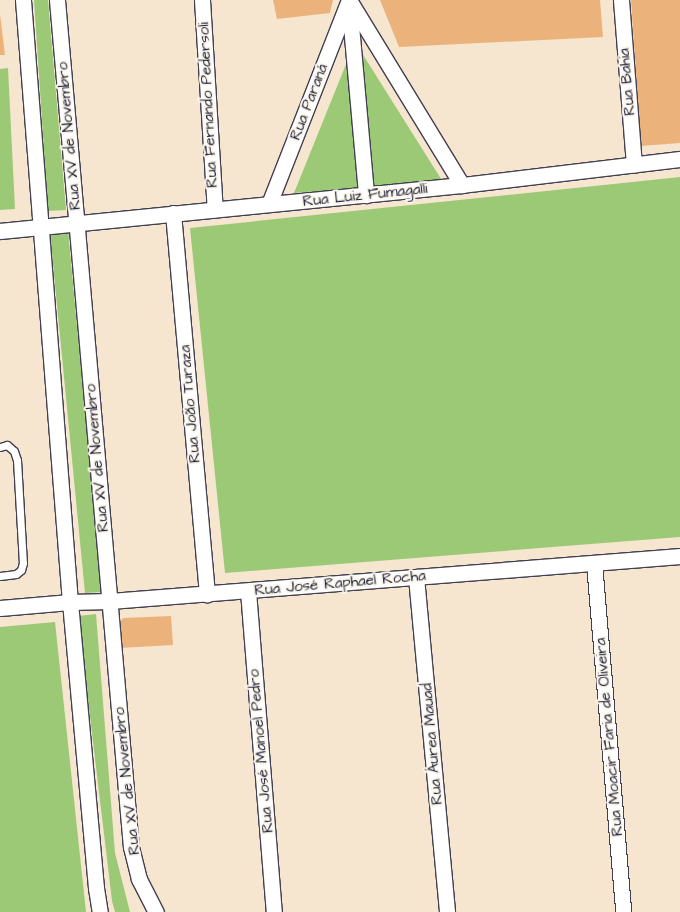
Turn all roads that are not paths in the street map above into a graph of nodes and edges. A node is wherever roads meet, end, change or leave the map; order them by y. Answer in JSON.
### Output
{"nodes":[{"id":1,"x":23,"y":0,"type":"edge"},
{"id":2,"x":57,"y":0,"type":"edge"},
{"id":3,"x":202,"y":0,"type":"edge"},
{"id":4,"x":349,"y":0,"type":"edge"},
{"id":5,"x":621,"y":0,"type":"edge"},
{"id":6,"x":680,"y":159,"type":"edge"},
{"id":7,"x":634,"y":164,"type":"junction"},
{"id":8,"x":462,"y":185,"type":"junction"},
{"id":9,"x":366,"y":195,"type":"junction"},
{"id":10,"x":269,"y":204,"type":"junction"},
{"id":11,"x":214,"y":210,"type":"junction"},
{"id":12,"x":173,"y":213,"type":"junction"},
{"id":13,"x":77,"y":223,"type":"junction"},
{"id":14,"x":44,"y":227,"type":"junction"},
{"id":15,"x":0,"y":231,"type":"edge"},
{"id":16,"x":0,"y":447,"type":"edge"},
{"id":17,"x":680,"y":556,"type":"edge"},
{"id":18,"x":594,"y":563,"type":"junction"},
{"id":19,"x":0,"y":576,"type":"edge"},
{"id":20,"x":416,"y":577,"type":"junction"},
{"id":21,"x":248,"y":590,"type":"junction"},
{"id":22,"x":207,"y":594,"type":"junction"},
{"id":23,"x":110,"y":601,"type":"junction"},
{"id":24,"x":70,"y":602,"type":"junction"},
{"id":25,"x":0,"y":608,"type":"edge"},
{"id":26,"x":100,"y":912,"type":"edge"},
{"id":27,"x":156,"y":912,"type":"edge"},
{"id":28,"x":274,"y":912,"type":"edge"},
{"id":29,"x":447,"y":912,"type":"edge"},
{"id":30,"x":623,"y":912,"type":"edge"}],
"edges":[{"from":1,"to":14,"type":"street"},
{"from":2,"to":13,"type":"street","name":"Rua XV de Novembro"},
{"from":3,"to":11,"type":"street","name":"Rua Fernando Pedersoli"},
{"from":4,"to":8,"type":"street"},
{"from":4,"to":9,"type":"street"},
{"from":4,"to":10,"type":"street","name":"Rua Paraná"},
{"from":5,"to":7,"type":"street","name":"Rua Bahia"},
{"from":6,"to":7,"type":"street","name":"Rua Luiz Fumagalli"},
{"from":7,"to":8,"type":"street","name":"Rua Luiz Fumagalli"},
{"from":8,"to":9,"type":"street","name":"Rua Luiz Fumagalli"},
{"from":9,"to":10,"type":"street","name":"Rua Luiz Fumagalli"},
{"from":10,"to":11,"type":"street","name":"Rua Luiz Fumagalli"},
{"from":11,"to":12,"type":"street","name":"Rua Luiz Fumagalli"},
{"from":12,"to":13,"type":"street","name":"Rua Luiz Fumagalli"},
{"from":12,"to":22,"type":"street","name":"Rua João Turaza"},
{"from":13,"to":14,"type":"street","name":"Rua Luiz Fumagalli"},
{"from":13,"to":23,"type":"street","name":"Rua XV de Novembro"},
{"from":14,"to":15,"type":"street","name":"Rua Luiz Fumagalli"},
{"from":14,"to":24,"type":"street"},
{"from":16,"to":19,"type":"lane"},
{"from":17,"to":18,"type":"street","name":"Rua José Raphael Rocha"},
{"from":18,"to":20,"type":"street","name":"Rua José Raphael Rocha"},
{"from":18,"to":30,"type":"street","name":"Rua Moacir Faria de Oliveira"},
{"from":20,"to":21,"type":"street","name":"Rua José Raphael Rocha"},
{"from":20,"to":29,"type":"street","name":"Rua Áurea Mauad"},
{"from":21,"to":22,"type":"street","name":"Rua José Raphael Rocha"},
{"from":21,"to":28,"type":"street","name":"Rua José Manoel Pedro"},
{"from":22,"to":23,"type":"street","name":"Rua José Raphael Rocha"},
{"from":23,"to":24,"type":"street","name":"Rua José Raphael Rocha"},
{"from":23,"to":27,"type":"street","name":"Rua XV de Novembro"},
{"from":24,"to":25,"type":"street","name":"Rua José Raphael Rocha"},
{"from":24,"to":26,"type":"street"}]}
